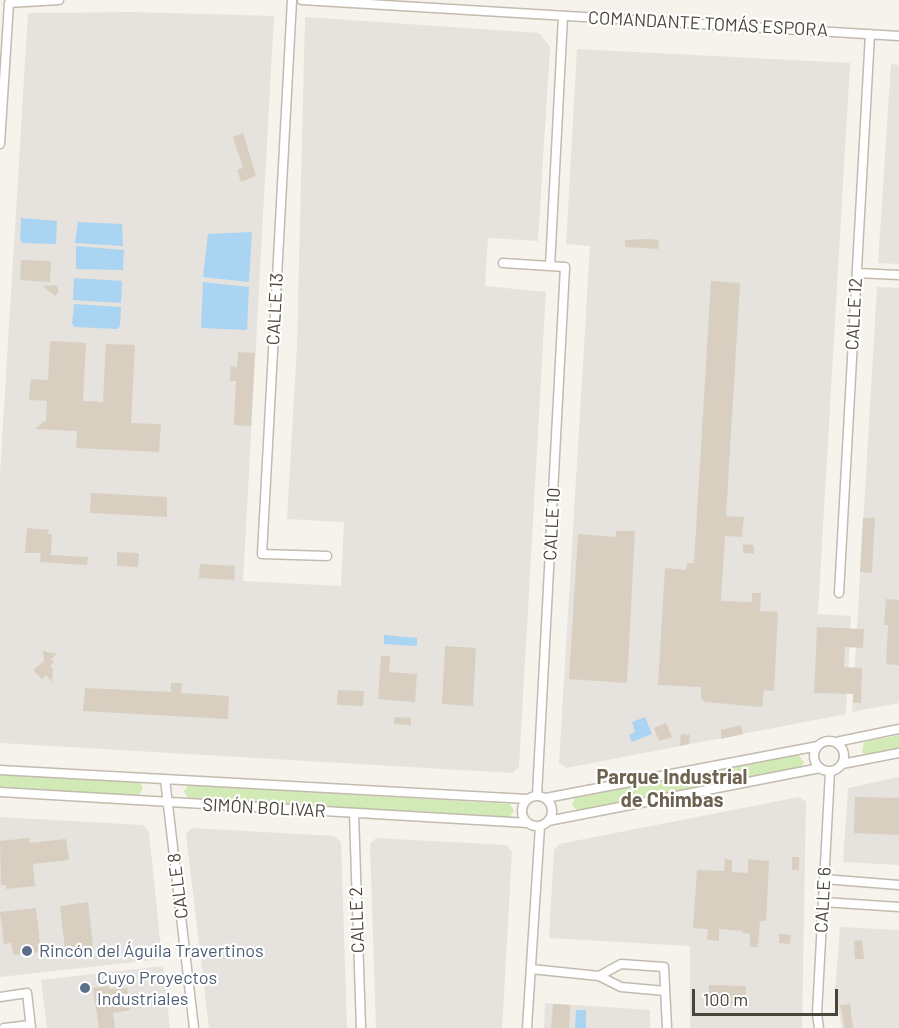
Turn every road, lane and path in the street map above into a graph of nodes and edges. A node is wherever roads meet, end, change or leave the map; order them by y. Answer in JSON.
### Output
{"nodes":[{"id":1,"x":59,"y":0,"type":"edge"},
{"id":2,"x":292,"y":0,"type":"edge"},
{"id":3,"x":302,"y":0,"type":"edge"},
{"id":4,"x":563,"y":16,"type":"junction"},
{"id":5,"x":870,"y":34,"type":"junction"},
{"id":6,"x":899,"y":36,"type":"edge"},
{"id":7,"x":0,"y":144,"type":"edge"},
{"id":8,"x":503,"y":263,"type":"dead end"},
{"id":9,"x":550,"y":266,"type":"junction"},
{"id":10,"x":856,"y":273,"type":"junction"},
{"id":11,"x":899,"y":275,"type":"edge"},
{"id":12,"x":327,"y":556,"type":"dead end"},
{"id":13,"x":839,"y":593,"type":"dead end"},
{"id":14,"x":899,"y":729,"type":"edge"},
{"id":15,"x":836,"y":742,"type":"junction"},
{"id":16,"x":818,"y":746,"type":"junction"},
{"id":17,"x":899,"y":753,"type":"edge"},
{"id":18,"x":842,"y":764,"type":"junction"},
{"id":19,"x":820,"y":768,"type":"junction"},
{"id":20,"x":0,"y":770,"type":"edge"},
{"id":21,"x":830,"y":771,"type":"junction"},
{"id":22,"x":165,"y":779,"type":"junction"},
{"id":23,"x":0,"y":792,"type":"edge"},
{"id":24,"x":542,"y":797,"type":"junction"},
{"id":25,"x":527,"y":799,"type":"junction"},
{"id":26,"x":168,"y":802,"type":"junction"},
{"id":27,"x":354,"y":813,"type":"junction"},
{"id":28,"x":548,"y":821,"type":"junction"},
{"id":29,"x":528,"y":823,"type":"junction"},
{"id":30,"x":540,"y":826,"type":"junction"},
{"id":31,"x":824,"y":879,"type":"junction"},
{"id":32,"x":899,"y":885,"type":"edge"},
{"id":33,"x":823,"y":902,"type":"junction"},
{"id":34,"x":899,"y":907,"type":"edge"},
{"id":35,"x":531,"y":969,"type":"junction"},
{"id":36,"x":599,"y":976,"type":"junction"},
{"id":37,"x":665,"y":991,"type":"junction"},
{"id":38,"x":0,"y":997,"type":"edge"},
{"id":39,"x":31,"y":1026,"type":"edge"},
{"id":40,"x":4,"y":1028,"type":"edge"},
{"id":41,"x":195,"y":1028,"type":"edge"},
{"id":42,"x":361,"y":1028,"type":"edge"},
{"id":43,"x":527,"y":1028,"type":"edge"},
{"id":44,"x":667,"y":1028,"type":"edge"},
{"id":45,"x":819,"y":1028,"type":"edge"}],
"edges":[{"from":1,"to":7,"type":"street"},
{"from":2,"to":12,"type":"street","name":"CALLE 13"},
{"from":3,"to":4,"type":"street","name":"COMANDANTE TOMÁS ESPORA"},
{"from":4,"to":5,"type":"street","name":"COMANDANTE TOMÁS ESPORA"},
{"from":4,"to":9,"type":"street"},
{"from":5,"to":6,"type":"street","name":"COMANDANTE TOMÁS ESPORA"},
{"from":5,"to":10,"type":"street","name":"CALLE 12"},
{"from":8,"to":9,"type":"street"},
{"from":9,"to":24,"type":"street","name":"CALLE 10"},
{"from":10,"to":11,"type":"street"},
{"from":10,"to":13,"type":"street","name":"CALLE 12"},
{"from":14,"to":15,"type":"street"},
{"from":15,"to":16,"type":"street"},
{"from":15,"to":18,"type":"street"},
{"from":16,"to":19,"type":"street"},
{"from":16,"to":24,"type":"street"},
{"from":17,"to":18,"type":"street"},
{"from":18,"to":21,"type":"street"},
{"from":19,"to":21,"type":"street"},
{"from":19,"to":28,"type":"street"},
{"from":20,"to":22,"type":"street","name":"SIMÓN BOLIVAR"},
{"from":21,"to":31,"type":"street","name":"CALLE 6"},
{"from":22,"to":25,"type":"street","name":"SIMÓN BOLIVAR"},
{"from":22,"to":26,"type":"street","name":"CALLE 8"},
{"from":23,"to":26,"type":"street","name":"SIMÓN BOLIVAR"},
{"from":24,"to":25,"type":"street"},
{"from":24,"to":28,"type":"street"},
{"from":25,"to":29,"type":"street"},
{"from":26,"to":27,"type":"street","name":"SIMÓN BOLIVAR"},
{"from":26,"to":41,"type":"street","name":"CALLE 8"},
{"from":27,"to":29,"type":"street","name":"SIMÓN BOLIVAR"},
{"from":27,"to":42,"type":"street","name":"CALLE 2"},
{"from":28,"to":30,"type":"street"},
{"from":29,"to":30,"type":"street"},
{"from":30,"to":35,"type":"street"},
{"from":31,"to":32,"type":"street"},
{"from":31,"to":33,"type":"street","name":"CALLE 6"},
{"from":33,"to":34,"type":"street"},
{"from":33,"to":45,"type":"street","name":"CALLE 6"},
{"from":35,"to":36,"type":"street"},
{"from":35,"to":43,"type":"street"},
{"from":36,"to":37,"type":"street"},
{"from":36,"to":37,"type":"street"},
{"from":37,"to":44,"type":"street"},
{"from":38,"to":39,"type":"street"},
{"from":39,"to":40,"type":"street"}]}
